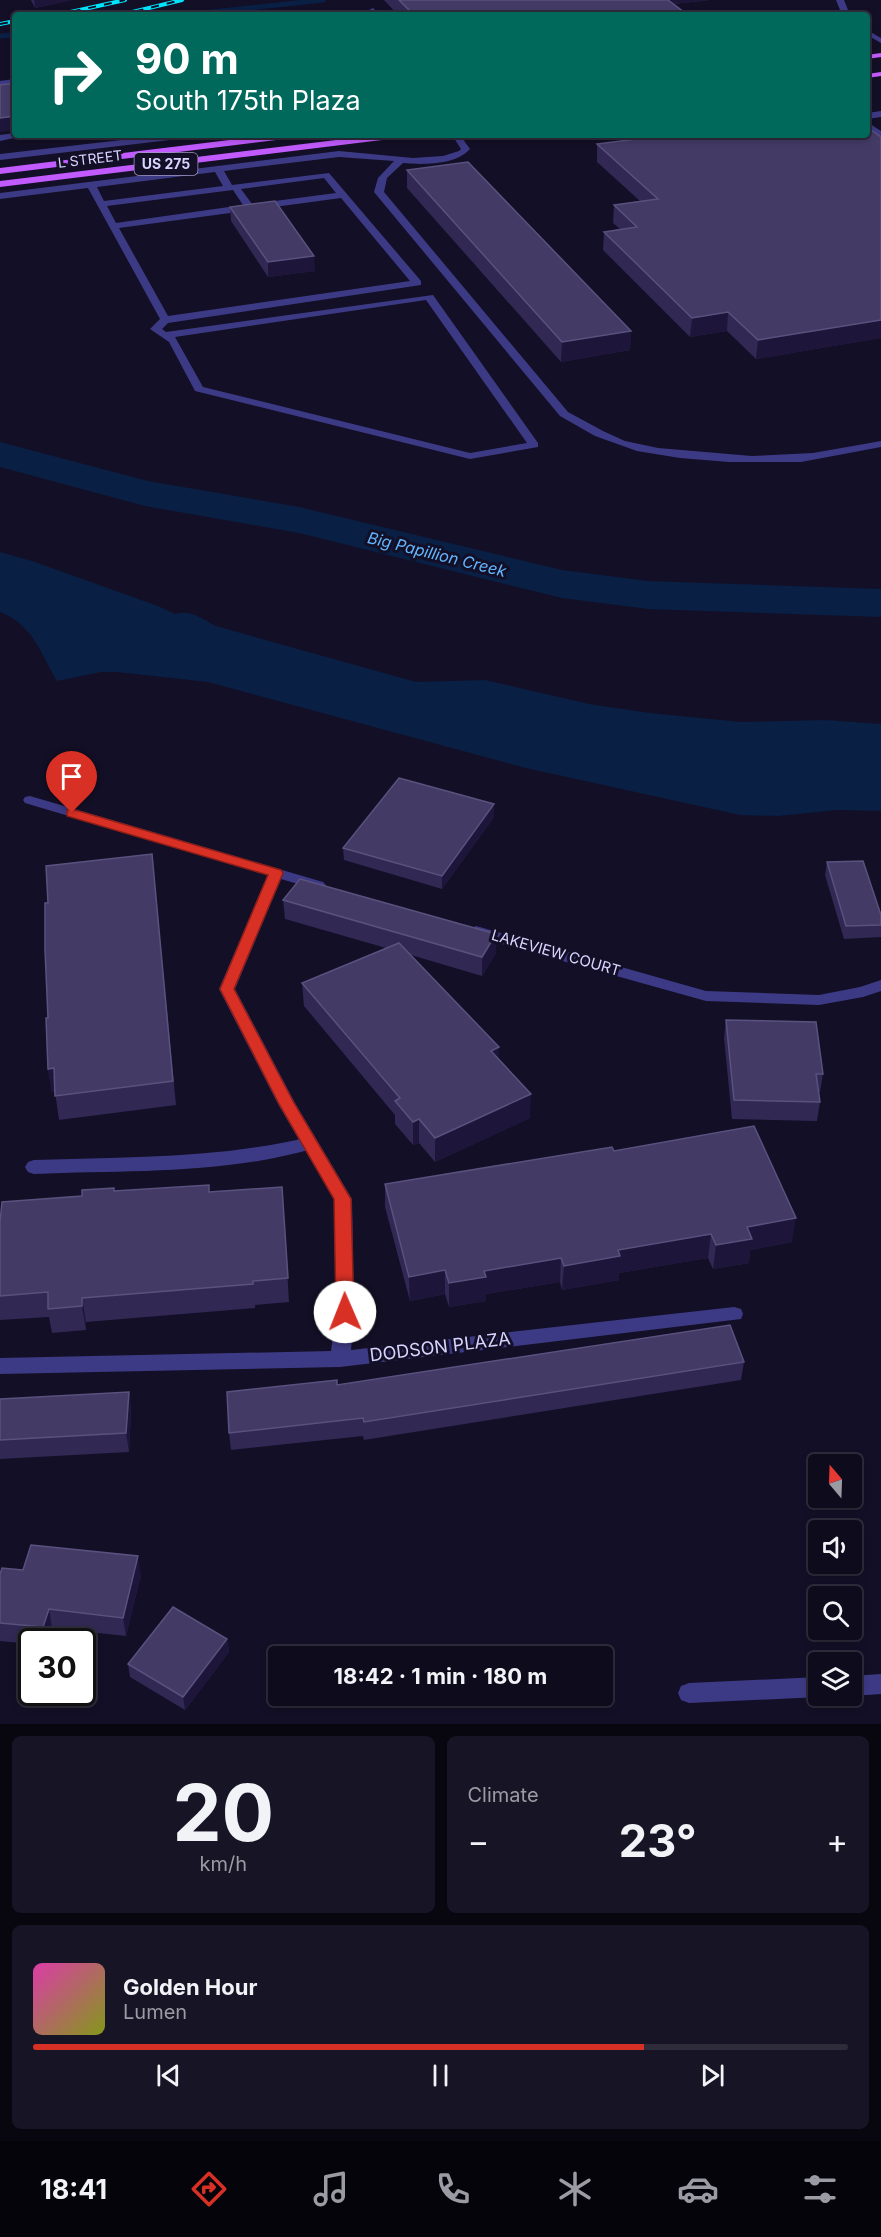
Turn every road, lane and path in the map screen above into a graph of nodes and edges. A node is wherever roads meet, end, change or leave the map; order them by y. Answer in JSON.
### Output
{"nodes":[{"id":1,"x":105,"y":138,"type":"edge"},
{"id":2,"x":156,"y":138,"type":"edge"},
{"id":3,"x":268,"y":138,"type":"edge"},
{"id":4,"x":374,"y":138,"type":"edge"},
{"id":5,"x":459,"y":138,"type":"edge"},
{"id":6,"x":108,"y":144,"type":"junction"},
{"id":7,"x":0,"y":157,"type":"edge"},
{"id":8,"x":399,"y":162,"type":"junction"},
{"id":9,"x":218,"y":169,"type":"junction"},
{"id":10,"x":0,"y":171,"type":"edge"},
{"id":11,"x":0,"y":184,"type":"edge"},
{"id":12,"x":90,"y":185,"type":"junction"},
{"id":13,"x":232,"y":187,"type":"junction"},
{"id":14,"x":343,"y":195,"type":"junction"},
{"id":15,"x":0,"y":196,"type":"edge"},
{"id":16,"x":101,"y":204,"type":"junction"},
{"id":17,"x":249,"y":207,"type":"junction"},
{"id":18,"x":113,"y":226,"type":"junction"},
{"id":19,"x":417,"y":283,"type":"junction"},
{"id":20,"x":429,"y":297,"type":"junction"},
{"id":21,"x":165,"y":320,"type":"junction"},
{"id":22,"x":164,"y":335,"type":"junction"},
{"id":23,"x":881,"y":444,"type":"edge"},
{"id":24,"x":30,"y":800,"type":"dead end"},
{"id":25,"x":276,"y":873,"type":"junction"},
{"id":26,"x":332,"y":889,"type":"edge"},
{"id":27,"x":457,"y":925,"type":"edge"},
{"id":28,"x":881,"y":985,"type":"edge"},
{"id":29,"x":309,"y":1143,"type":"junction"},
{"id":30,"x":34,"y":1167,"type":"dead end"},
{"id":31,"x":734,"y":1314,"type":"dead end"},
{"id":32,"x":340,"y":1359,"type":"junction"},
{"id":33,"x":0,"y":1366,"type":"edge"},
{"id":34,"x":881,"y":1684,"type":"edge"},
{"id":35,"x":862,"y":1685,"type":"edge"},
{"id":36,"x":808,"y":1688,"type":"edge"},
{"id":37,"x":689,"y":1694,"type":"dead end"}],
"edges":[{"from":1,"to":6,"type":"street"},
{"from":2,"to":6,"type":"street"},
{"from":3,"to":10,"type":"main road","name":"L STREET","number":"US 275"},
{"from":4,"to":11,"type":"main road","name":"L STREET","number":"US 275"},
{"from":5,"to":8,"type":"street"},
{"from":6,"to":7,"type":"street"},
{"from":8,"to":9,"type":"street"},
{"from":8,"to":23,"type":"street"},
{"from":9,"to":12,"type":"street"},
{"from":9,"to":13,"type":"street"},
{"from":12,"to":15,"type":"street"},
{"from":12,"to":16,"type":"street"},
{"from":13,"to":14,"type":"street"},
{"from":13,"to":16,"type":"street"},
{"from":13,"to":17,"type":"street"},
{"from":14,"to":17,"type":"street"},
{"from":14,"to":19,"type":"street"},
{"from":16,"to":18,"type":"street"},
{"from":17,"to":18,"type":"street"},
{"from":18,"to":21,"type":"street"},
{"from":19,"to":20,"type":"street"},
{"from":19,"to":21,"type":"street"},
{"from":20,"to":22,"type":"street"},
{"from":20,"to":22,"type":"street"},
{"from":21,"to":22,"type":"street"},
{"from":24,"to":25,"type":"street"},
{"from":25,"to":26,"type":"street"},
{"from":25,"to":29,"type":"street"},
{"from":27,"to":28,"type":"street","name":"LAKEVIEW COURT"},
{"from":29,"to":30,"type":"street"},
{"from":29,"to":32,"type":"street"},
{"from":31,"to":32,"type":"street","name":"DODSON PLAZA"},
{"from":32,"to":33,"type":"street","name":"DODSON PLAZA"},
{"from":34,"to":35,"type":"street"},
{"from":36,"to":37,"type":"street"}]}
